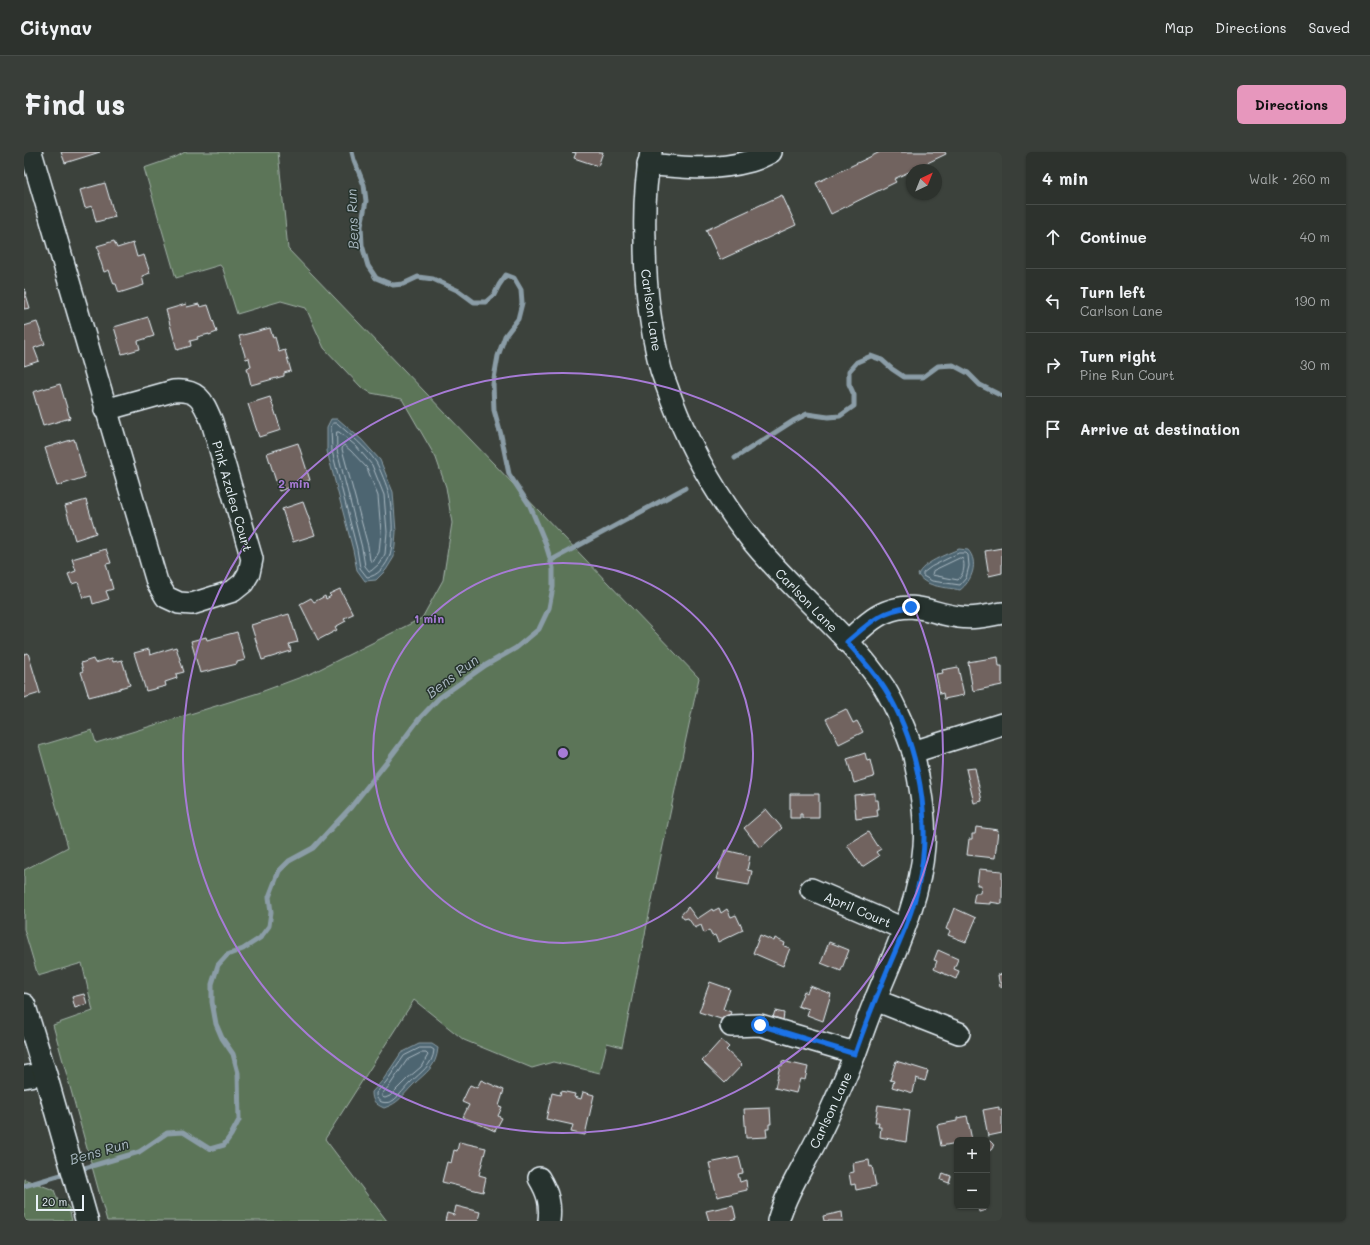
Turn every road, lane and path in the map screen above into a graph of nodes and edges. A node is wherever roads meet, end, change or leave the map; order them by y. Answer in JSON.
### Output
{"nodes":[{"id":1,"x":31,"y":152,"type":"edge"},
{"id":2,"x":771,"y":152,"type":"edge"},
{"id":3,"x":650,"y":158,"type":"edge"},
{"id":4,"x":106,"y":410,"type":"junction"},
{"id":5,"x":1002,"y":613,"type":"edge"},
{"id":6,"x":847,"y":642,"type":"junction"},
{"id":7,"x":1002,"y":724,"type":"edge"},
{"id":8,"x":913,"y":752,"type":"junction"},
{"id":9,"x":811,"y":889,"type":"dead end"},
{"id":10,"x":904,"y":929,"type":"junction"},
{"id":11,"x":875,"y":1000,"type":"junction"},
{"id":12,"x":24,"y":1005,"type":"edge"},
{"id":13,"x":731,"y":1026,"type":"dead end"},
{"id":14,"x":959,"y":1033,"type":"dead end"},
{"id":15,"x":855,"y":1054,"type":"junction"},
{"id":16,"x":34,"y":1075,"type":"edge"},
{"id":17,"x":539,"y":1178,"type":"dead end"},
{"id":18,"x":87,"y":1221,"type":"edge"},
{"id":19,"x":549,"y":1221,"type":"edge"},
{"id":20,"x":778,"y":1221,"type":"edge"}],
"edges":[{"from":1,"to":4,"type":"street","name":"Pink Azalea Court"},
{"from":2,"to":3,"type":"street"},
{"from":3,"to":6,"type":"street","name":"Carlson Lane"},
{"from":4,"to":4,"type":"street","name":"Pink Azalea Court"},
{"from":5,"to":6,"type":"street"},
{"from":6,"to":8,"type":"street","name":"Carlson Lane"},
{"from":7,"to":8,"type":"street"},
{"from":8,"to":10,"type":"street","name":"Carlson Lane"},
{"from":9,"to":10,"type":"street","name":"April Court"},
{"from":10,"to":11,"type":"street","name":"Carlson Lane"},
{"from":11,"to":14,"type":"street"},
{"from":11,"to":15,"type":"street","name":"Carlson Lane"},
{"from":12,"to":16,"type":"main road"},
{"from":13,"to":15,"type":"street"},
{"from":15,"to":20,"type":"street","name":"Carlson Lane"},
{"from":16,"to":18,"type":"main road"},
{"from":17,"to":19,"type":"street"}]}
